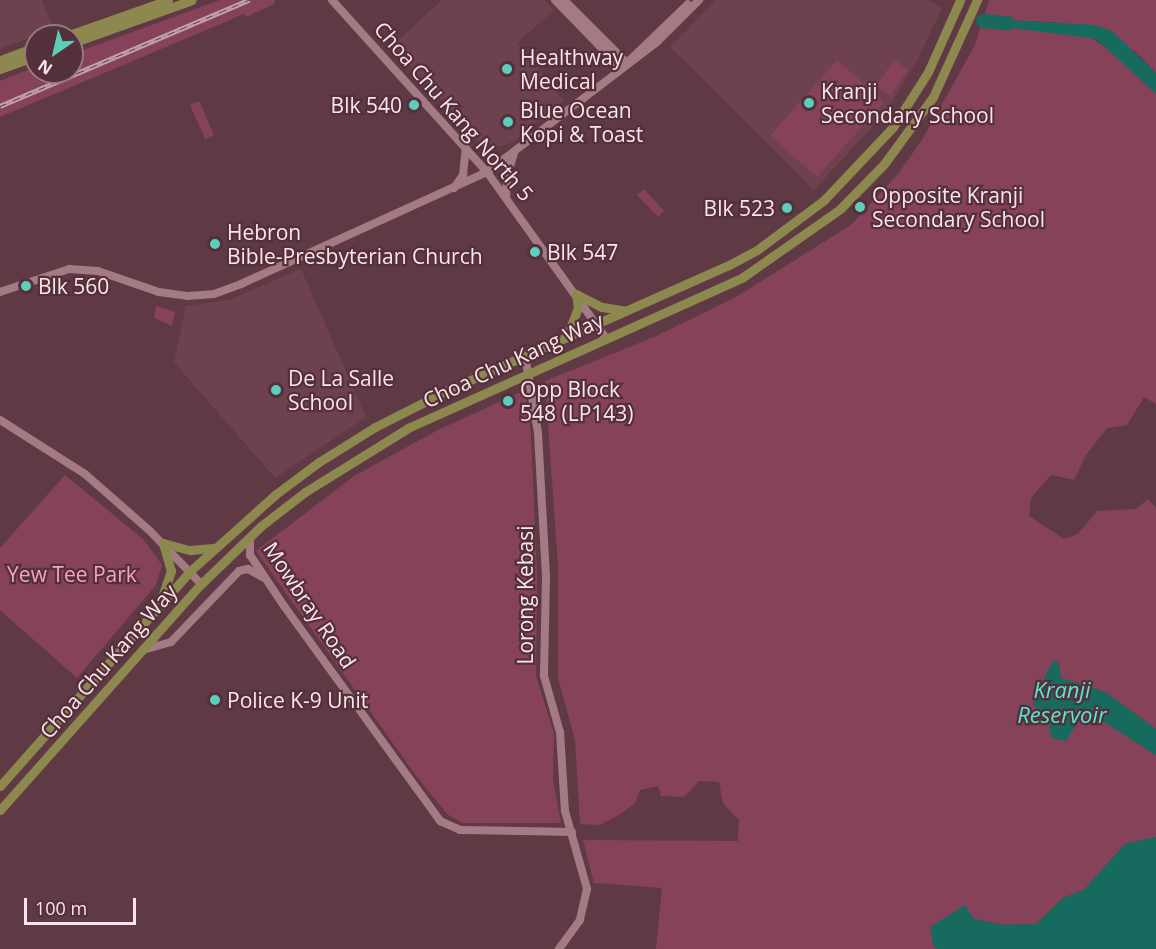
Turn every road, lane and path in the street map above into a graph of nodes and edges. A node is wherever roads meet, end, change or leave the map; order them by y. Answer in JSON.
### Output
{"nodes":[{"id":1,"x":168,"y":0,"type":"edge"},
{"id":2,"x":192,"y":0,"type":"edge"},
{"id":3,"x":332,"y":0,"type":"edge"},
{"id":4,"x":555,"y":0,"type":"edge"},
{"id":5,"x":564,"y":0,"type":"edge"},
{"id":6,"x":693,"y":0,"type":"edge"},
{"id":7,"x":699,"y":0,"type":"edge"},
{"id":8,"x":960,"y":0,"type":"edge"},
{"id":9,"x":977,"y":0,"type":"edge"},
{"id":10,"x":84,"y":30,"type":"edge"},
{"id":11,"x":84,"y":38,"type":"edge"},
{"id":12,"x":24,"y":51,"type":"edge"},
{"id":13,"x":0,"y":60,"type":"edge"},
{"id":14,"x":24,"y":60,"type":"edge"},
{"id":15,"x":624,"y":66,"type":"junction"},
{"id":16,"x":0,"y":69,"type":"edge"},
{"id":17,"x":466,"y":148,"type":"junction"},
{"id":18,"x":515,"y":152,"type":"junction"},
{"id":19,"x":487,"y":172,"type":"junction"},
{"id":20,"x":453,"y":191,"type":"junction"},
{"id":21,"x":506,"y":197,"type":"junction"},
{"id":22,"x":0,"y":292,"type":"edge"},
{"id":23,"x":576,"y":294,"type":"junction"},
{"id":24,"x":628,"y":311,"type":"junction"},
{"id":25,"x":597,"y":324,"type":"junction"},
{"id":26,"x":567,"y":336,"type":"junction"},
{"id":27,"x":606,"y":338,"type":"junction"},
{"id":28,"x":525,"y":356,"type":"junction"},
{"id":29,"x":529,"y":373,"type":"junction"},
{"id":30,"x":0,"y":420,"type":"edge"},
{"id":31,"x":253,"y":534,"type":"junction"},
{"id":32,"x":163,"y":543,"type":"junction"},
{"id":33,"x":216,"y":547,"type":"junction"},
{"id":34,"x":189,"y":572,"type":"junction"},
{"id":35,"x":270,"y":583,"type":"junction"},
{"id":36,"x":201,"y":584,"type":"junction"},
{"id":37,"x":157,"y":607,"type":"junction"},
{"id":38,"x":143,"y":650,"type":"junction"},
{"id":39,"x":0,"y":786,"type":"edge"},
{"id":40,"x":0,"y":810,"type":"edge"},
{"id":41,"x":573,"y":834,"type":"junction"},
{"id":42,"x":560,"y":949,"type":"edge"}],
"edges":[{"from":1,"to":10,"type":"main road"},
{"from":2,"to":11,"type":"main road"},
{"from":3,"to":17,"type":"street","name":"Choa Chu Kang North 5"},
{"from":4,"to":15,"type":"street"},
{"from":5,"to":15,"type":"street"},
{"from":6,"to":15,"type":"street"},
{"from":7,"to":15,"type":"street"},
{"from":8,"to":24,"type":"main road","name":"Choa Chu Kang Way"},
{"from":9,"to":27,"type":"main road","name":"Choa Chu Kang Way"},
{"from":12,"to":13,"type":"main road"},
{"from":14,"to":16,"type":"main road"},
{"from":15,"to":18,"type":"street"},
{"from":17,"to":19,"type":"street","name":"Choa Chu Kang North 5"},
{"from":17,"to":20,"type":"street"},
{"from":18,"to":19,"type":"street"},
{"from":18,"to":21,"type":"street"},
{"from":19,"to":20,"type":"street"},
{"from":19,"to":21,"type":"street","name":"Choa Chu Kang North 5"},
{"from":20,"to":22,"type":"street"},
{"from":21,"to":23,"type":"street","name":"Choa Chu Kang North 5"},
{"from":23,"to":24,"type":"main road"},
{"from":23,"to":25,"type":"street","name":"Choa Chu Kang North 5"},
{"from":23,"to":26,"type":"main road"},
{"from":24,"to":25,"type":"main road","name":"Choa Chu Kang Way"},
{"from":25,"to":26,"type":"main road","name":"Choa Chu Kang Way"},
{"from":25,"to":27,"type":"street","name":"Choa Chu Kang North 5"},
{"from":26,"to":28,"type":"main road","name":"Choa Chu Kang Way"},
{"from":27,"to":29,"type":"main road","name":"Choa Chu Kang Way"},
{"from":28,"to":29,"type":"street","name":"Lorong Kebasi"},
{"from":28,"to":33,"type":"main road","name":"Choa Chu Kang Way"},
{"from":29,"to":31,"type":"main road","name":"Choa Chu Kang Way"},
{"from":29,"to":41,"type":"street","name":"Lorong Kebasi"},
{"from":30,"to":32,"type":"street"},
{"from":31,"to":35,"type":"street","name":"Mowbray Road"},
{"from":31,"to":36,"type":"main road","name":"Choa Chu Kang Way"},
{"from":32,"to":33,"type":"main road"},
{"from":32,"to":34,"type":"street"},
{"from":32,"to":37,"type":"main road"},
{"from":33,"to":34,"type":"main road","name":"Choa Chu Kang Way"},
{"from":34,"to":36,"type":"street"},
{"from":34,"to":37,"type":"main road","name":"Choa Chu Kang Way"},
{"from":35,"to":38,"type":"street"},
{"from":35,"to":41,"type":"street","name":"Mowbray Road"},
{"from":36,"to":38,"type":"main road","name":"Choa Chu Kang Way"},
{"from":37,"to":39,"type":"main road","name":"Choa Chu Kang Way"},
{"from":38,"to":40,"type":"main road","name":"Choa Chu Kang Way"},
{"from":41,"to":42,"type":"street","name":"Lorong Kebasi"}]}
